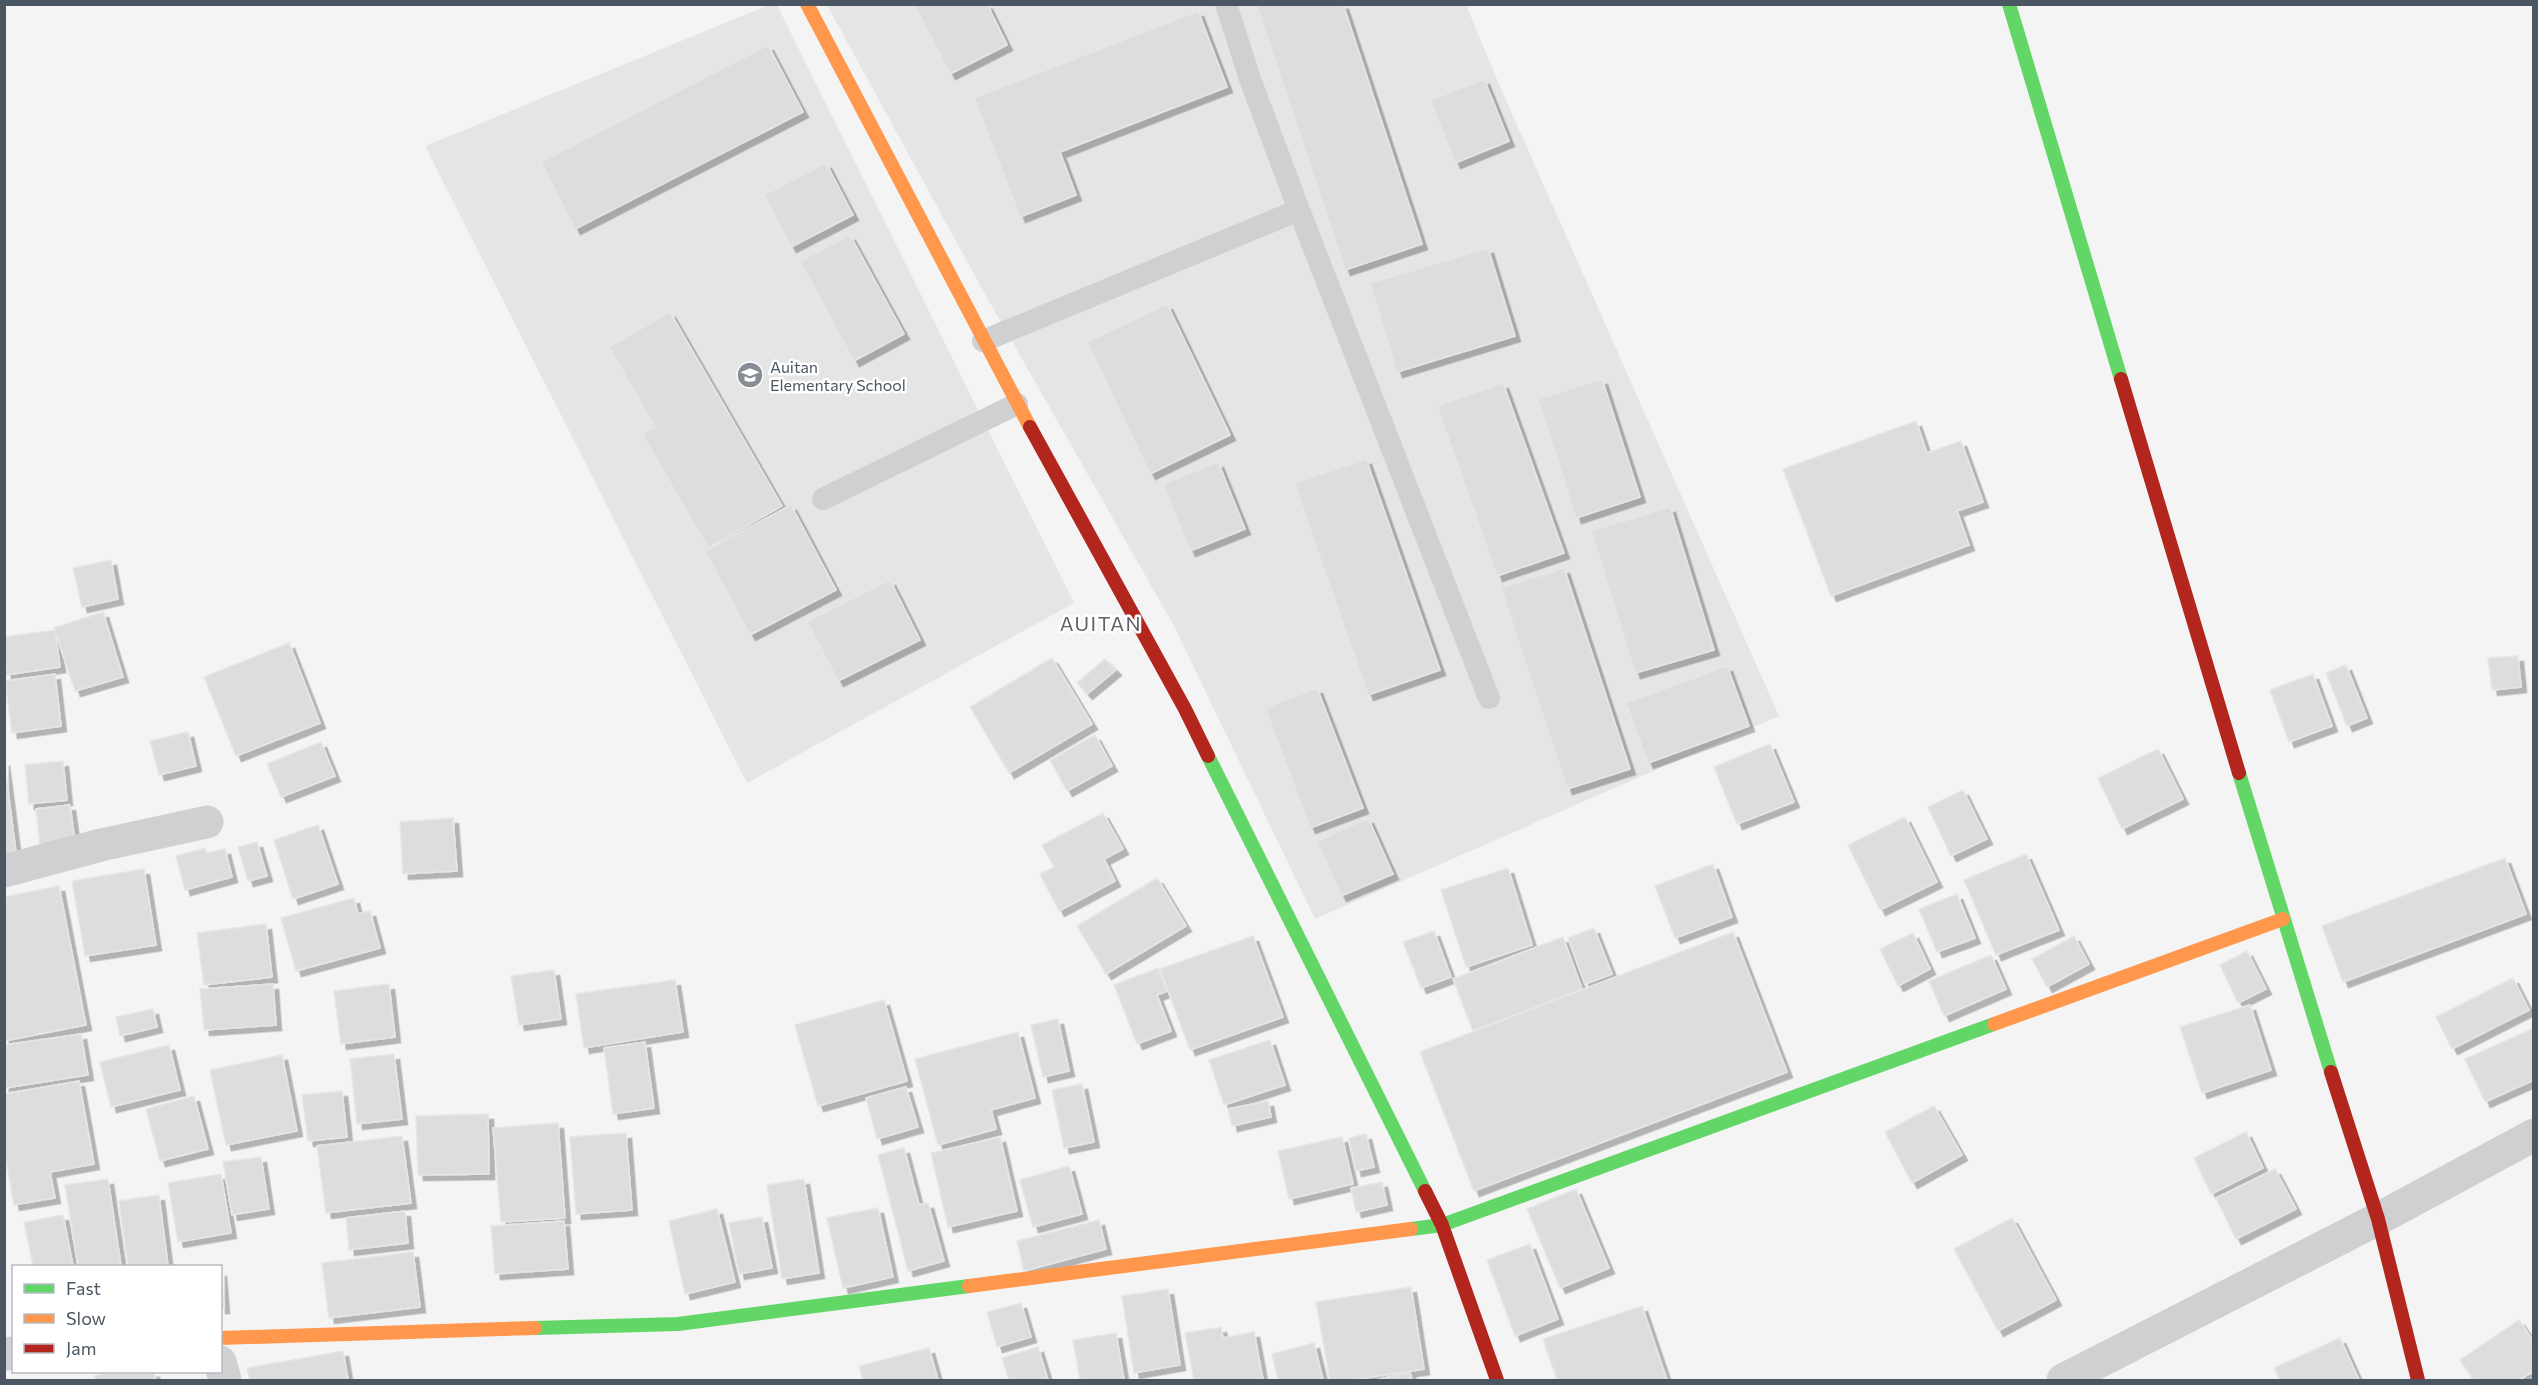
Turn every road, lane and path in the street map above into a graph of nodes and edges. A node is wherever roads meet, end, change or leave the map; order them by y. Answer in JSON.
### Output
{"nodes":[{"id":1,"x":807,"y":4,"type":"edge"},
{"id":2,"x":1226,"y":4,"type":"edge"},
{"id":3,"x":2009,"y":4,"type":"edge"},
{"id":4,"x":1299,"y":210,"type":"junction"},
{"id":5,"x":982,"y":341,"type":"junction"},
{"id":6,"x":1017,"y":404,"type":"junction"},
{"id":7,"x":823,"y":499,"type":"dead end"},
{"id":8,"x":1489,"y":698,"type":"dead end"},
{"id":9,"x":207,"y":822,"type":"dead end"},
{"id":10,"x":4,"y":871,"type":"edge"},
{"id":11,"x":2283,"y":919,"type":"junction"},
{"id":12,"x":2534,"y":1135,"type":"edge"},
{"id":13,"x":2378,"y":1218,"type":"junction"},
{"id":14,"x":1442,"y":1225,"type":"junction"},
{"id":15,"x":222,"y":1338,"type":"edge"},
{"id":16,"x":1497,"y":1380,"type":"edge"},
{"id":17,"x":2063,"y":1380,"type":"edge"},
{"id":18,"x":2418,"y":1380,"type":"edge"}],
"edges":[{"from":1,"to":5,"type":"street"},
{"from":2,"to":4,"type":"lane"},
{"from":3,"to":11,"type":"street"},
{"from":4,"to":5,"type":"lane"},
{"from":4,"to":8,"type":"lane"},
{"from":5,"to":6,"type":"street"},
{"from":6,"to":7,"type":"lane"},
{"from":6,"to":14,"type":"street"},
{"from":9,"to":10,"type":"street"},
{"from":11,"to":13,"type":"street"},
{"from":11,"to":14,"type":"street"},
{"from":12,"to":13,"type":"street"},
{"from":13,"to":17,"type":"street"},
{"from":13,"to":18,"type":"street"},
{"from":14,"to":15,"type":"street"},
{"from":14,"to":16,"type":"street"}]}
